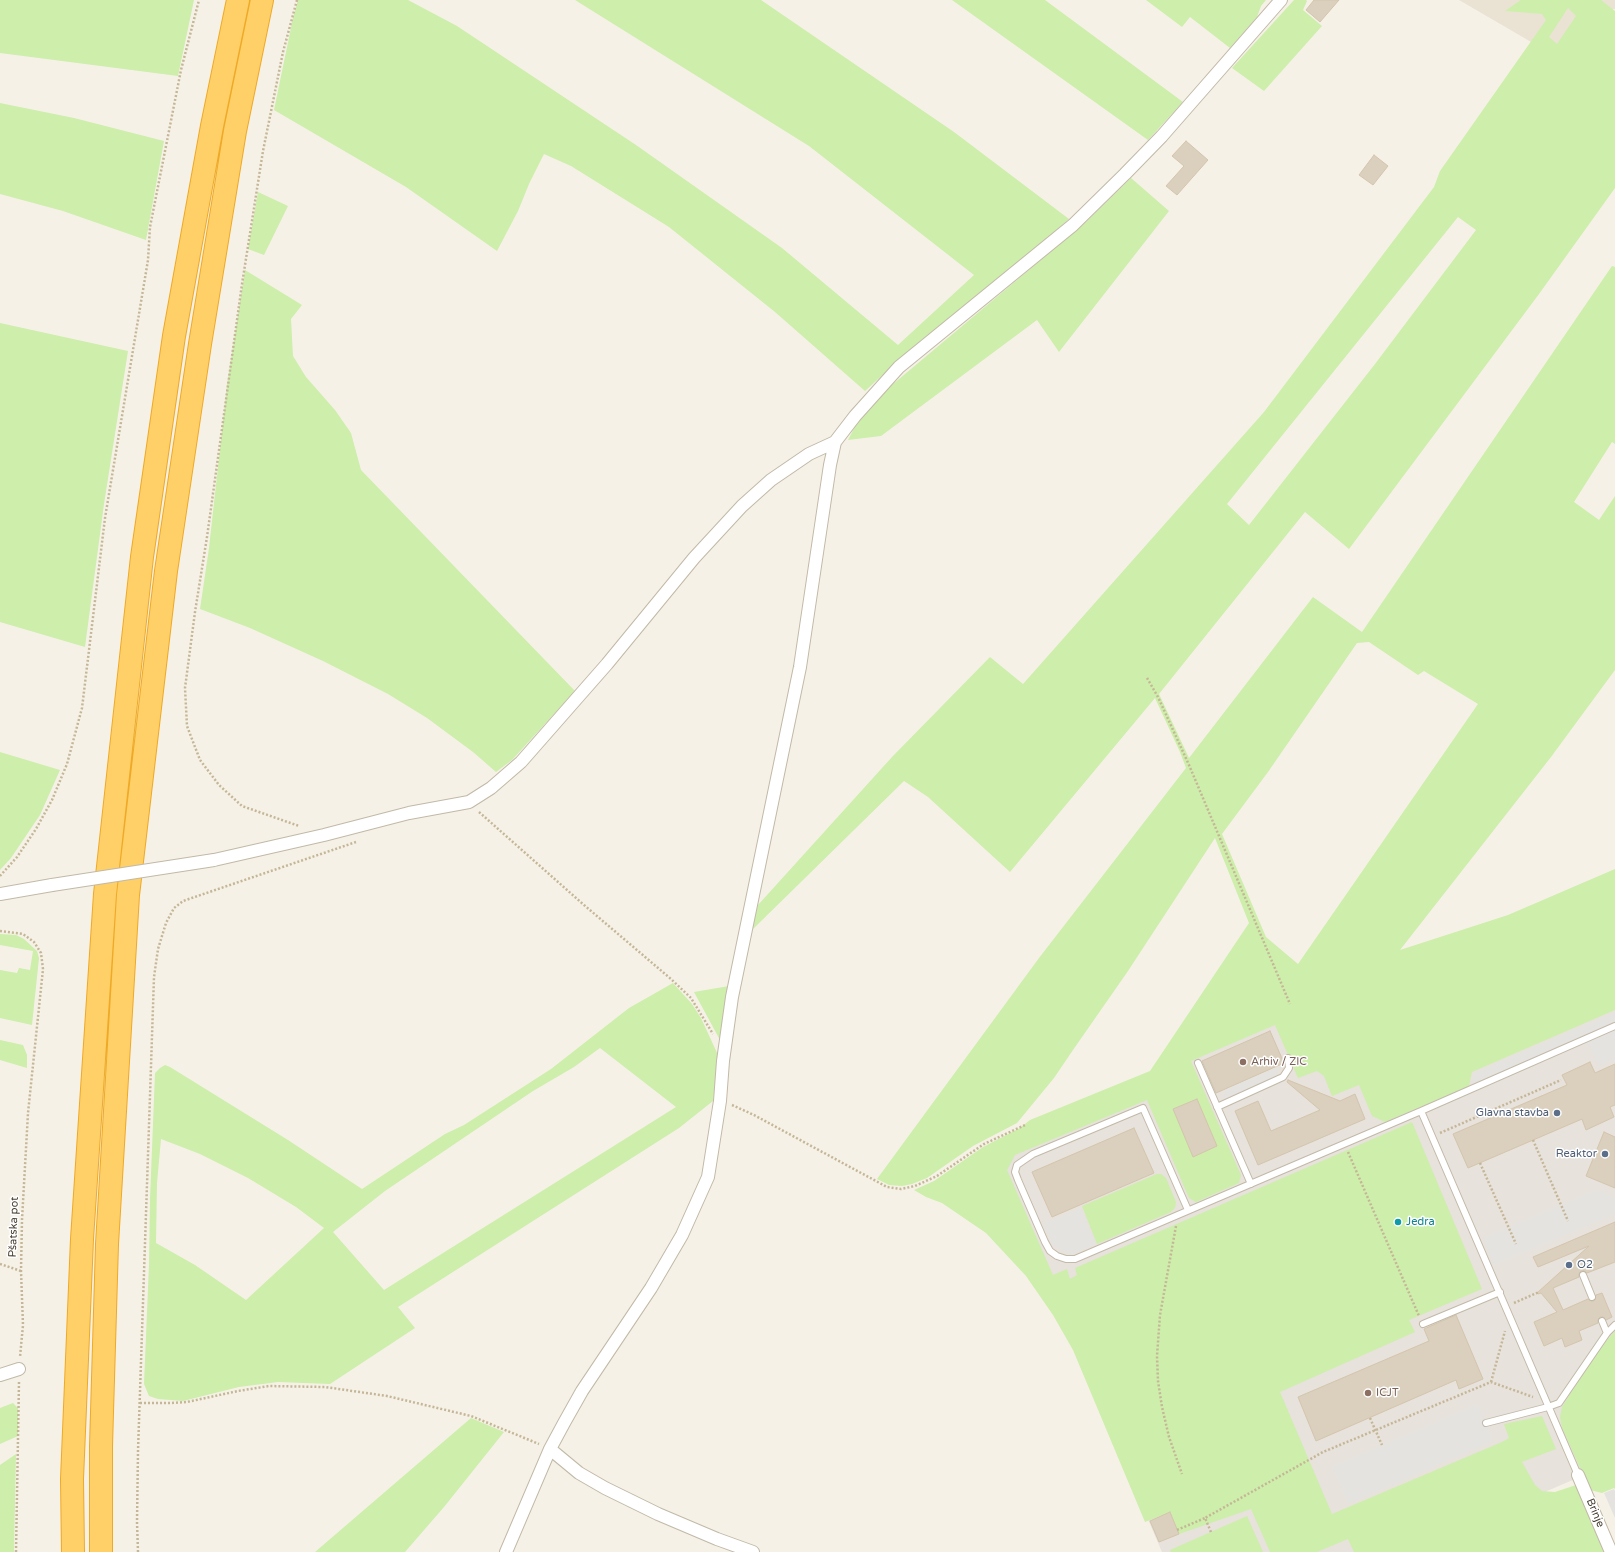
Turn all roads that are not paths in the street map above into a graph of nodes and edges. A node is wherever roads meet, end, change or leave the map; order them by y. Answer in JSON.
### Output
{"nodes":[{"id":1,"x":238,"y":0,"type":"edge"},
{"id":2,"x":262,"y":0,"type":"edge"},
{"id":3,"x":1281,"y":0,"type":"edge"},
{"id":4,"x":835,"y":442,"type":"junction"},
{"id":5,"x":0,"y":894,"type":"edge"},
{"id":6,"x":1615,"y":1026,"type":"edge"},
{"id":7,"x":1288,"y":1058,"type":"dead end"},
{"id":8,"x":1198,"y":1063,"type":"dead end"},
{"id":9,"x":1217,"y":1106,"type":"junction"},
{"id":10,"x":1421,"y":1111,"type":"junction"},
{"id":11,"x":1251,"y":1184,"type":"junction"},
{"id":12,"x":1188,"y":1210,"type":"junction"},
{"id":13,"x":1583,"y":1275,"type":"dead end"},
{"id":14,"x":1500,"y":1292,"type":"junction"},
{"id":15,"x":1592,"y":1297,"type":"dead end"},
{"id":16,"x":1602,"y":1321,"type":"dead end"},
{"id":17,"x":1423,"y":1324,"type":"road end"},
{"id":18,"x":1615,"y":1325,"type":"edge"},
{"id":19,"x":1607,"y":1333,"type":"junction"},
{"id":20,"x":19,"y":1369,"type":"road end"},
{"id":21,"x":0,"y":1375,"type":"edge"},
{"id":22,"x":1548,"y":1407,"type":"junction"},
{"id":23,"x":1486,"y":1423,"type":"dead end"},
{"id":24,"x":550,"y":1449,"type":"junction"},
{"id":25,"x":1578,"y":1474,"type":"joint"},
{"id":26,"x":73,"y":1552,"type":"edge"},
{"id":27,"x":101,"y":1552,"type":"edge"},
{"id":28,"x":506,"y":1552,"type":"edge"},
{"id":29,"x":753,"y":1552,"type":"edge"},
{"id":30,"x":1611,"y":1552,"type":"edge"}],
"edges":[{"from":1,"to":26,"type":"highway"},
{"from":2,"to":27,"type":"highway"},
{"from":3,"to":4,"type":"street"},
{"from":4,"to":5,"type":"street","bridge":true},
{"from":4,"to":24,"type":"street"},
{"from":6,"to":10,"type":"lane"},
{"from":7,"to":9,"type":"lane"},
{"from":8,"to":9,"type":"lane"},
{"from":9,"to":11,"type":"lane"},
{"from":10,"to":11,"type":"lane"},
{"from":10,"to":14,"type":"lane"},
{"from":11,"to":12,"type":"lane"},
{"from":12,"to":12,"type":"lane"},
{"from":13,"to":15,"type":"lane"},
{"from":14,"to":17,"type":"lane"},
{"from":14,"to":22,"type":"lane"},
{"from":16,"to":19,"type":"lane"},
{"from":18,"to":19,"type":"lane"},
{"from":19,"to":22,"type":"lane"},
{"from":20,"to":21,"type":"street"},
{"from":22,"to":23,"type":"lane"},
{"from":22,"to":25,"type":"lane"},
{"from":24,"to":28,"type":"street"},
{"from":24,"to":29,"type":"street"},
{"from":25,"to":30,"type":"street","name":"Brinje"}]}
